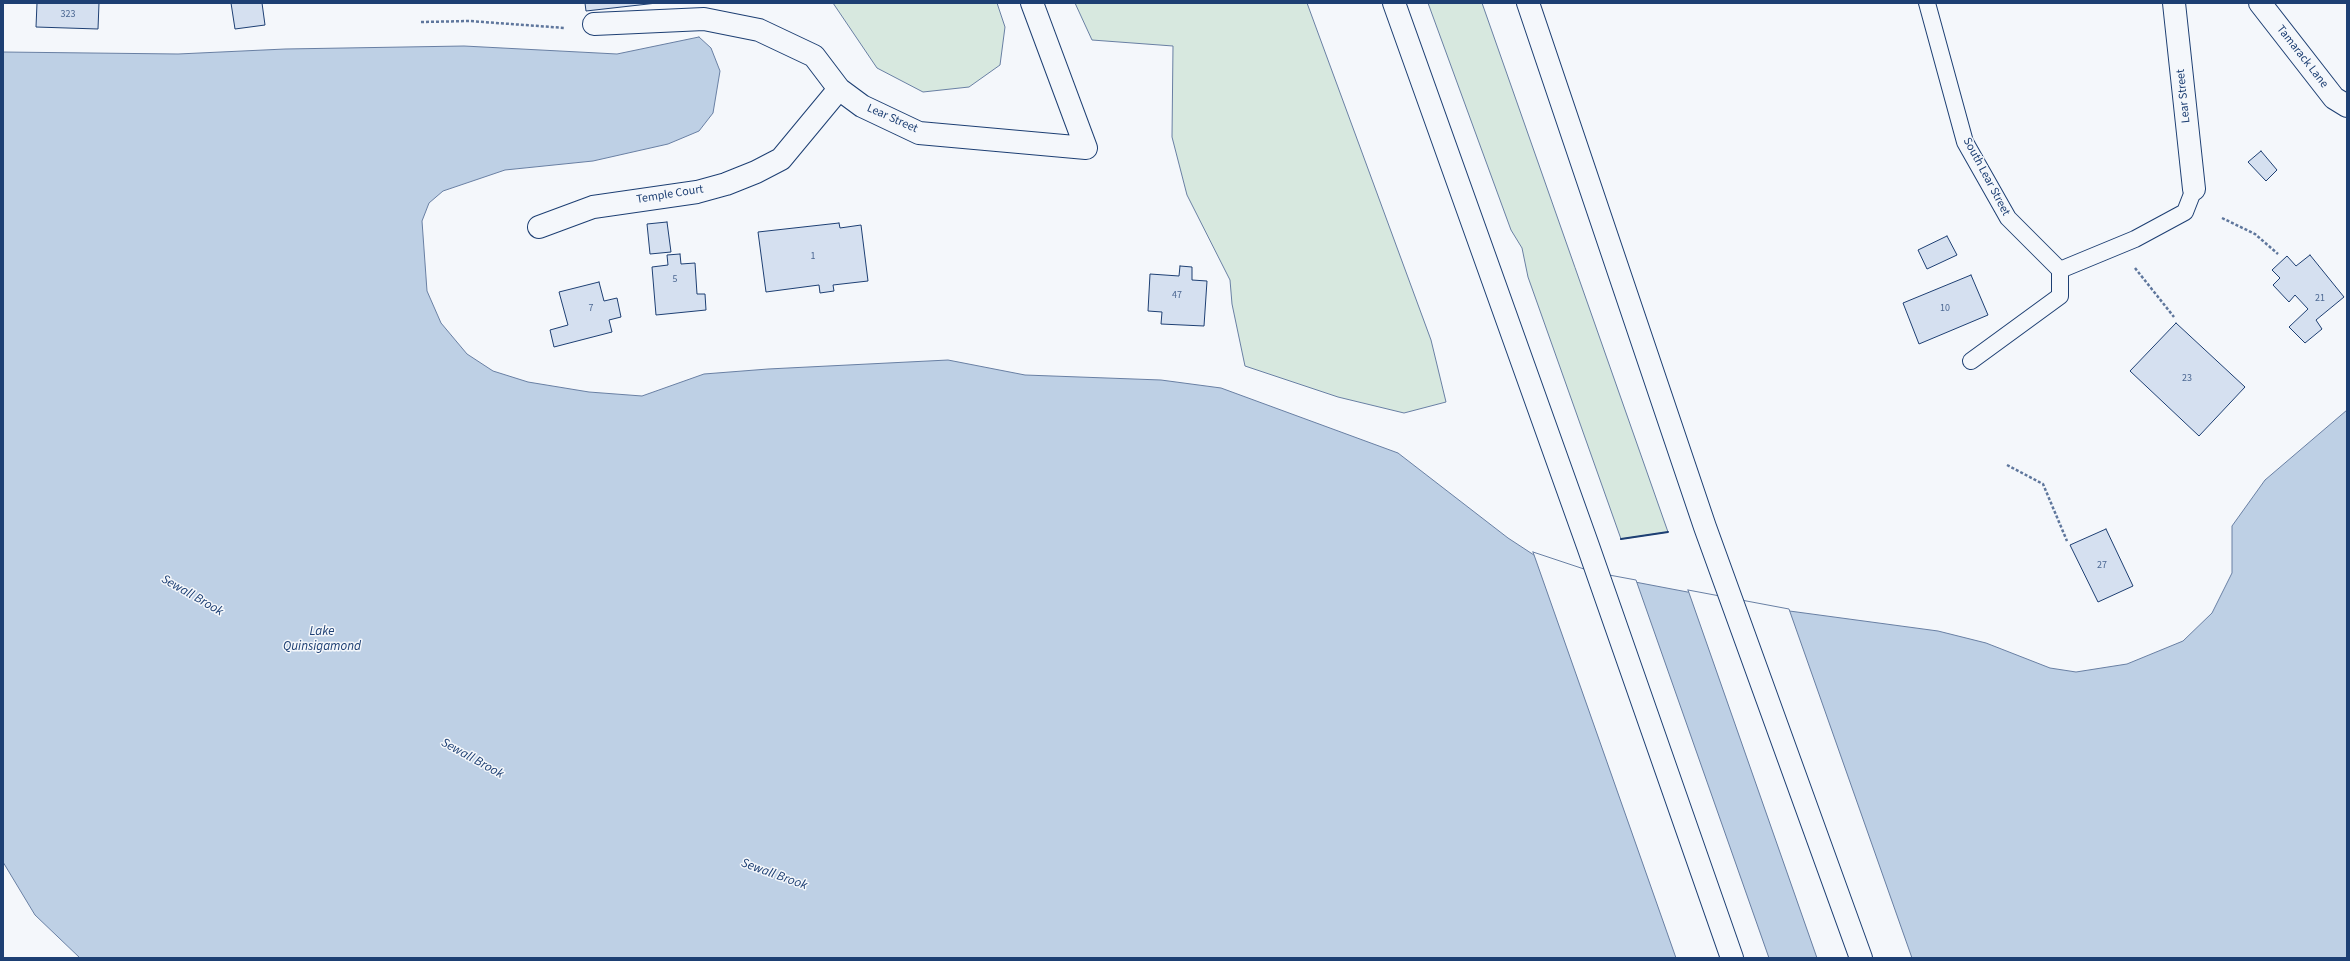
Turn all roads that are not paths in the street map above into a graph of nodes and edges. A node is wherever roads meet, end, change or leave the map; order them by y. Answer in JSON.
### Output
{"nodes":[{"id":1,"x":1032,"y":3,"type":"edge"},
{"id":2,"x":1394,"y":3,"type":"edge"},
{"id":3,"x":1528,"y":3,"type":"edge"},
{"id":4,"x":1927,"y":3,"type":"edge"},
{"id":5,"x":2174,"y":3,"type":"edge"},
{"id":6,"x":2260,"y":3,"type":"edge"},
{"id":7,"x":594,"y":24,"type":"road end"},
{"id":8,"x":839,"y":89,"type":"junction"},
{"id":9,"x":2347,"y":106,"type":"edge"},
{"id":10,"x":2194,"y":189,"type":"joint"},
{"id":11,"x":539,"y":227,"type":"dead end"},
{"id":12,"x":2060,"y":270,"type":"junction"},
{"id":13,"x":1971,"y":361,"type":"dead end"},
{"id":14,"x":1732,"y":958,"type":"edge"},
{"id":15,"x":1861,"y":958,"type":"edge"}],
"edges":[{"from":1,"to":8,"type":"main road","name":"Lear Street"},
{"from":2,"to":14,"type":"main road"},
{"from":3,"to":15,"type":"main road"},
{"from":4,"to":12,"type":"lane","name":"South Lear Street"},
{"from":5,"to":10,"type":"main road","name":"Lear Street"},
{"from":6,"to":9,"type":"main road","name":"Tamarack Lane"},
{"from":7,"to":8,"type":"main road","name":"Lear Street"},
{"from":8,"to":11,"type":"main road","name":"Temple Court"},
{"from":10,"to":12,"type":"lane"},
{"from":12,"to":13,"type":"lane"}]}
